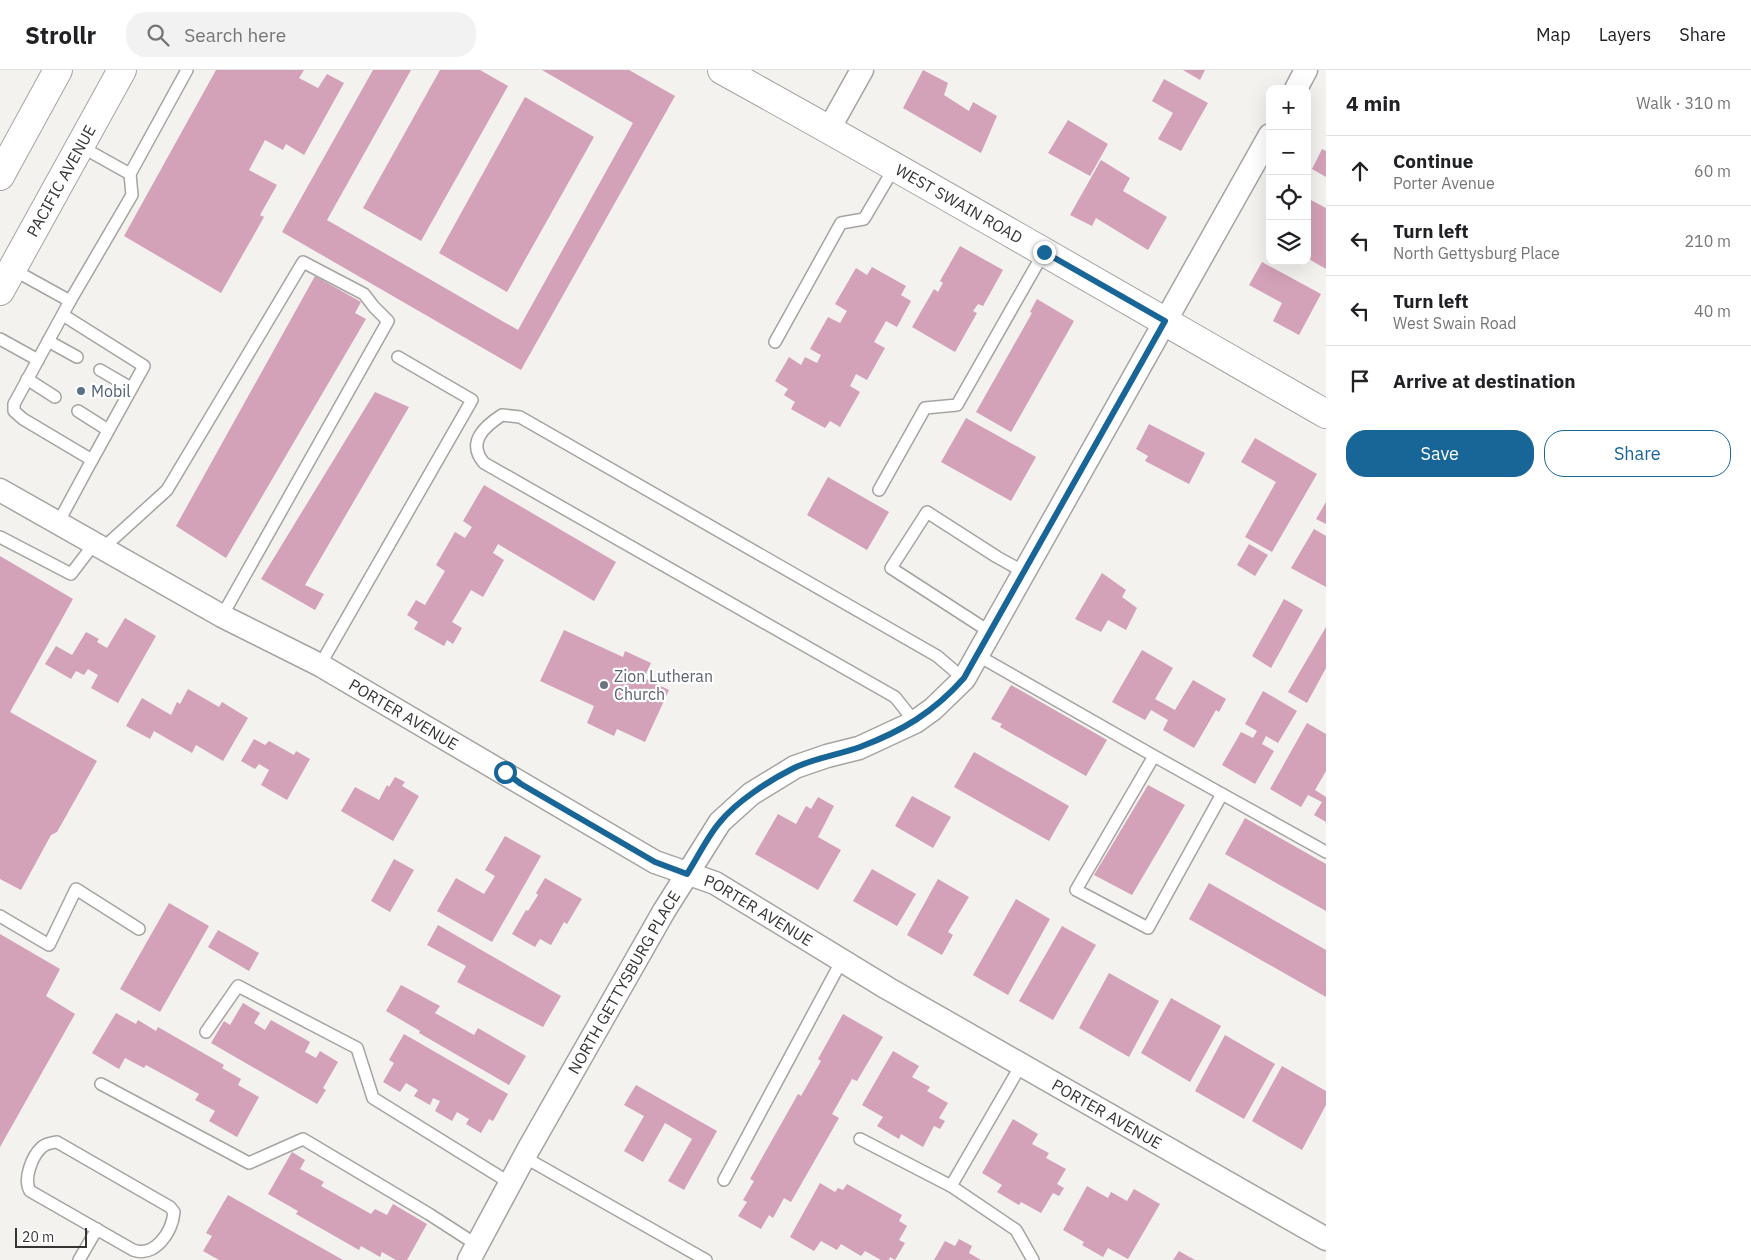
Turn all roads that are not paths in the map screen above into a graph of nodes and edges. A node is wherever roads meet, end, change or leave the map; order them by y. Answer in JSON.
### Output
{"nodes":[{"id":1,"x":58,"y":70,"type":"edge"},
{"id":2,"x":122,"y":70,"type":"edge"},
{"id":3,"x":187,"y":70,"type":"edge"},
{"id":4,"x":722,"y":70,"type":"edge"},
{"id":5,"x":862,"y":70,"type":"edge"},
{"id":6,"x":1306,"y":70,"type":"edge"},
{"id":7,"x":1298,"y":85,"type":"edge"},
{"id":8,"x":829,"y":129,"type":"junction"},
{"id":9,"x":1266,"y":142,"type":"edge"},
{"id":10,"x":80,"y":146,"type":"junction"},
{"id":11,"x":894,"y":168,"type":"junction"},
{"id":12,"x":130,"y":174,"type":"junction"},
{"id":13,"x":0,"y":176,"type":"edge"},
{"id":14,"x":1044,"y":252,"type":"junction"},
{"id":15,"x":6,"y":280,"type":"edge"},
{"id":16,"x":70,"y":301,"type":"junction"},
{"id":17,"x":63,"y":315,"type":"junction"},
{"id":18,"x":1165,"y":321,"type":"junction"},
{"id":19,"x":0,"y":339,"type":"edge"},
{"id":20,"x":48,"y":341,"type":"junction"},
{"id":21,"x":774,"y":342,"type":"dead end"},
{"id":22,"x":76,"y":357,"type":"dead end"},
{"id":23,"x":398,"y":357,"type":"dead end"},
{"id":24,"x":38,"y":360,"type":"junction"},
{"id":25,"x":100,"y":370,"type":"dead end"},
{"id":26,"x":28,"y":379,"type":"junction"},
{"id":27,"x":131,"y":388,"type":"junction"},
{"id":28,"x":55,"y":397,"type":"dead end"},
{"id":29,"x":78,"y":411,"type":"dead end"},
{"id":30,"x":1326,"y":414,"type":"edge"},
{"id":31,"x":108,"y":430,"type":"junction"},
{"id":32,"x":92,"y":460,"type":"junction"},
{"id":33,"x":0,"y":490,"type":"edge"},
{"id":34,"x":879,"y":490,"type":"dead end"},
{"id":35,"x":58,"y":523,"type":"junction"},
{"id":36,"x":0,"y":537,"type":"edge"},
{"id":37,"x":98,"y":546,"type":"junction"},
{"id":38,"x":1024,"y":572,"type":"junction"},
{"id":39,"x":222,"y":616,"type":"junction"},
{"id":40,"x":990,"y":632,"type":"junction"},
{"id":41,"x":977,"y":655,"type":"junction"},
{"id":42,"x":320,"y":665,"type":"junction"},
{"id":43,"x":964,"y":678,"type":"junction"},
{"id":44,"x":915,"y":722,"type":"junction"},
{"id":45,"x":1154,"y":756,"type":"junction"},
{"id":46,"x":1222,"y":794,"type":"junction"},
{"id":47,"x":1326,"y":852,"type":"edge"},
{"id":48,"x":687,"y":874,"type":"junction"},
{"id":49,"x":0,"y":916,"type":"edge"},
{"id":50,"x":139,"y":930,"type":"dead end"},
{"id":51,"x":842,"y":960,"type":"junction"},
{"id":52,"x":206,"y":1032,"type":"dead end"},
{"id":53,"x":1021,"y":1065,"type":"junction"},
{"id":54,"x":101,"y":1084,"type":"dead end"},
{"id":55,"x":860,"y":1139,"type":"dead end"},
{"id":56,"x":524,"y":1157,"type":"junction"},
{"id":57,"x":724,"y":1180,"type":"dead end"},
{"id":58,"x":510,"y":1183,"type":"junction"},
{"id":59,"x":951,"y":1186,"type":"junction"},
{"id":60,"x":97,"y":1229,"type":"junction"},
{"id":61,"x":1326,"y":1239,"type":"edge"},
{"id":62,"x":473,"y":1252,"type":"edge"},
{"id":63,"x":80,"y":1260,"type":"edge"},
{"id":64,"x":706,"y":1260,"type":"edge"},
{"id":65,"x":1033,"y":1260,"type":"edge"}],
"edges":[{"from":1,"to":13,"type":"street"},
{"from":2,"to":10,"type":"street","name":"PACIFIC AVENUE"},
{"from":3,"to":12,"type":"lane"},
{"from":4,"to":8,"type":"street","name":"WEST SWAIN ROAD"},
{"from":5,"to":8,"type":"street"},
{"from":6,"to":7,"type":"street"},
{"from":8,"to":11,"type":"street","name":"WEST SWAIN ROAD"},
{"from":9,"to":18,"type":"street","name":"NORTH GETTYSBURG PLACE"},
{"from":10,"to":12,"type":"lane"},
{"from":10,"to":15,"type":"street","name":"PACIFIC AVENUE"},
{"from":11,"to":14,"type":"street","name":"WEST SWAIN ROAD"},
{"from":11,"to":21,"type":"lane"},
{"from":12,"to":16,"type":"lane"},
{"from":14,"to":18,"type":"street","name":"WEST SWAIN ROAD"},
{"from":14,"to":34,"type":"lane"},
{"from":15,"to":16,"type":"lane"},
{"from":16,"to":17,"type":"lane"},
{"from":17,"to":20,"type":"lane"},
{"from":17,"to":27,"type":"lane"},
{"from":18,"to":30,"type":"street","name":"WEST SWAIN ROAD"},
{"from":18,"to":38,"type":"street","name":"NORTH GETTYSBURG PLACE"},
{"from":19,"to":24,"type":"lane"},
{"from":20,"to":22,"type":"lane"},
{"from":20,"to":24,"type":"lane"},
{"from":23,"to":42,"type":"lane"},
{"from":24,"to":26,"type":"lane"},
{"from":25,"to":27,"type":"lane"},
{"from":26,"to":28,"type":"lane"},
{"from":26,"to":32,"type":"lane"},
{"from":27,"to":31,"type":"lane"},
{"from":29,"to":31,"type":"lane"},
{"from":31,"to":32,"type":"lane"},
{"from":32,"to":35,"type":"lane"},
{"from":33,"to":35,"type":"street","name":"PORTER AVENUE"},
{"from":35,"to":37,"type":"street","name":"PORTER AVENUE"},
{"from":36,"to":37,"type":"lane"},
{"from":37,"to":39,"type":"street","name":"PORTER AVENUE"},
{"from":37,"to":39,"type":"lane"},
{"from":38,"to":40,"type":"street","name":"NORTH GETTYSBURG PLACE"},
{"from":38,"to":40,"type":"lane"},
{"from":39,"to":42,"type":"street","name":"PORTER AVENUE"},
{"from":40,"to":41,"type":"street","name":"NORTH GETTYSBURG PLACE"},
{"from":41,"to":43,"type":"street","name":"NORTH GETTYSBURG PLACE"},
{"from":41,"to":45,"type":"lane"},
{"from":42,"to":48,"type":"street","name":"PORTER AVENUE"},
{"from":43,"to":44,"type":"street","name":"NORTH GETTYSBURG PLACE"},
{"from":43,"to":44,"type":"lane"},
{"from":44,"to":48,"type":"street","name":"NORTH GETTYSBURG PLACE"},
{"from":45,"to":46,"type":"lane"},
{"from":45,"to":46,"type":"lane"},
{"from":46,"to":47,"type":"lane"},
{"from":48,"to":51,"type":"street","name":"PORTER AVENUE"},
{"from":48,"to":56,"type":"street","name":"NORTH GETTYSBURG PLACE"},
{"from":49,"to":50,"type":"lane"},
{"from":51,"to":53,"type":"street","name":"PORTER AVENUE"},
{"from":51,"to":57,"type":"lane"},
{"from":52,"to":58,"type":"lane"},
{"from":53,"to":59,"type":"lane"},
{"from":53,"to":61,"type":"street","name":"PORTER AVENUE"},
{"from":54,"to":62,"type":"lane"},
{"from":55,"to":59,"type":"lane"},
{"from":56,"to":58,"type":"street","name":"NORTH GETTYSBURG PLACE"},
{"from":56,"to":64,"type":"lane"},
{"from":58,"to":62,"type":"street","name":"NORTH GETTYSBURG PLACE"},
{"from":59,"to":65,"type":"lane"},
{"from":60,"to":60,"type":"lane"},
{"from":60,"to":63,"type":"lane"}]}
